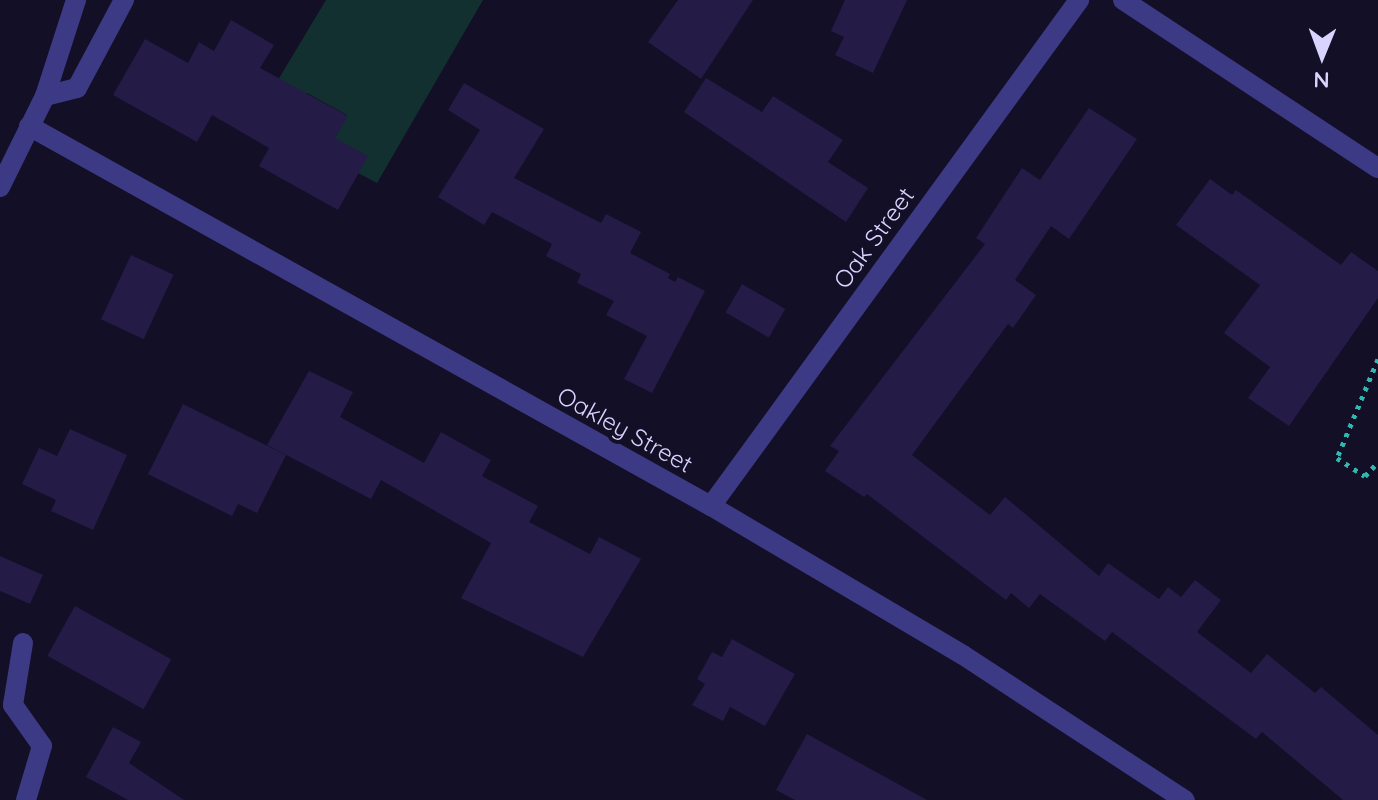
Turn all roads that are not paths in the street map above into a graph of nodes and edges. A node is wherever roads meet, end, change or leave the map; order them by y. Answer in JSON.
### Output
{"nodes":[{"id":1,"x":76,"y":0,"type":"edge"},
{"id":2,"x":124,"y":0,"type":"edge"},
{"id":3,"x":1079,"y":0,"type":"edge"},
{"id":4,"x":1123,"y":0,"type":"edge"},
{"id":5,"x":45,"y":96,"type":"junction"},
{"id":6,"x":29,"y":126,"type":"junction"},
{"id":7,"x":1378,"y":168,"type":"edge"},
{"id":8,"x":2,"y":181,"type":"edge"},
{"id":9,"x":711,"y":506,"type":"junction"},
{"id":10,"x":23,"y":643,"type":"dead end"},
{"id":11,"x":26,"y":800,"type":"edge"},
{"id":12,"x":1185,"y":800,"type":"edge"}],
"edges":[{"from":1,"to":5,"type":"street"},
{"from":2,"to":5,"type":"street"},
{"from":3,"to":9,"type":"street","name":"Oak Street"},
{"from":4,"to":7,"type":"street"},
{"from":5,"to":6,"type":"street"},
{"from":6,"to":8,"type":"street"},
{"from":6,"to":9,"type":"street","name":"Oakley Street"},
{"from":9,"to":12,"type":"street","name":"Oakley Street"},
{"from":10,"to":11,"type":"street"}]}
